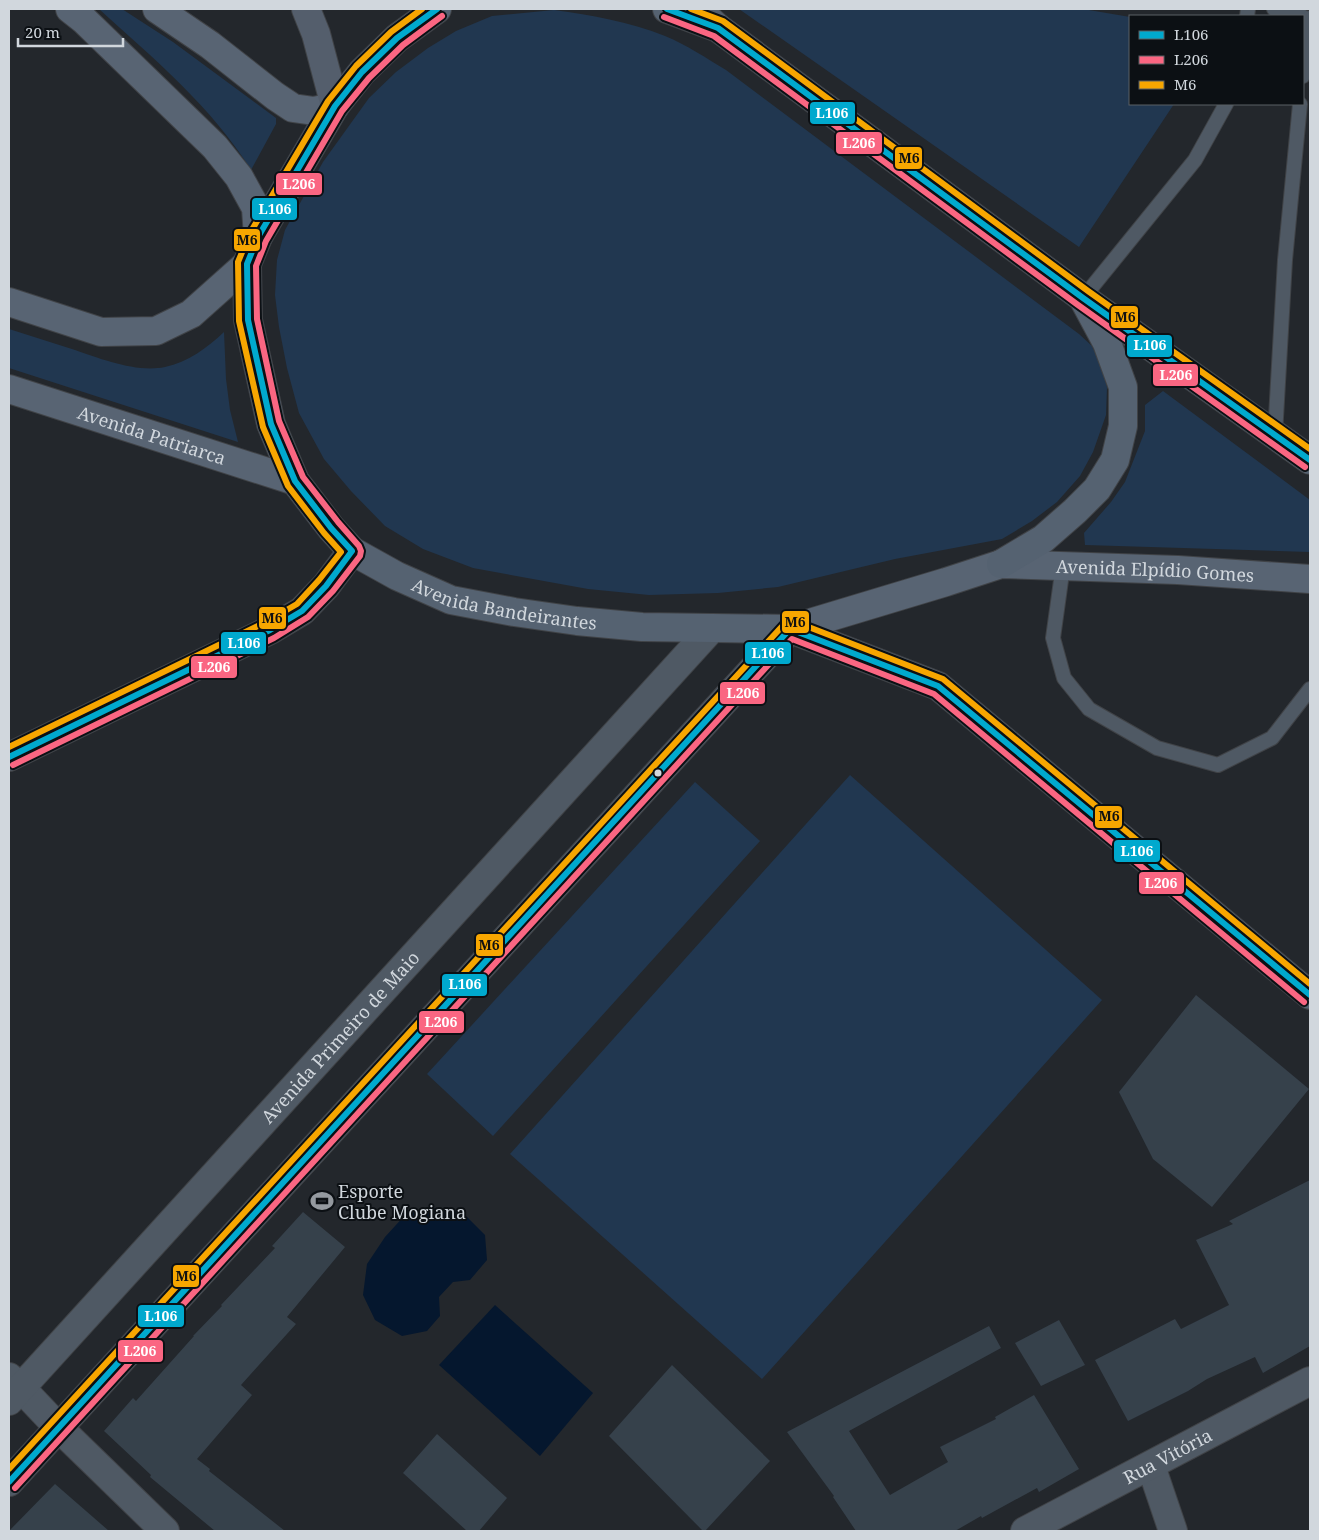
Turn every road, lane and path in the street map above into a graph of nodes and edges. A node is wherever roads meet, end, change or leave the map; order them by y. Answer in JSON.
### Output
{"nodes":[{"id":1,"x":70,"y":9,"type":"edge"},
{"id":2,"x":157,"y":9,"type":"edge"},
{"id":3,"x":306,"y":9,"type":"edge"},
{"id":4,"x":437,"y":9,"type":"edge"},
{"id":5,"x":667,"y":9,"type":"edge"},
{"id":6,"x":697,"y":9,"type":"edge"},
{"id":7,"x":1274,"y":9,"type":"edge"},
{"id":8,"x":1298,"y":15,"type":"edge"},
{"id":9,"x":1306,"y":17,"type":"edge"},
{"id":10,"x":718,"y":28,"type":"junction"},
{"id":11,"x":1304,"y":56,"type":"edge"},
{"id":12,"x":1225,"y":105,"type":"edge"},
{"id":13,"x":1300,"y":105,"type":"edge"},
{"id":14,"x":335,"y":106,"type":"junction"},
{"id":15,"x":258,"y":236,"type":"junction"},
{"id":16,"x":247,"y":264,"type":"junction"},
{"id":17,"x":1083,"y":298,"type":"junction"},
{"id":18,"x":9,"y":302,"type":"edge"},
{"id":19,"x":9,"y":389,"type":"edge"},
{"id":20,"x":1275,"y":435,"type":"junction"},
{"id":21,"x":1310,"y":460,"type":"edge"},
{"id":22,"x":295,"y":481,"type":"junction"},
{"id":23,"x":352,"y":551,"type":"junction"},
{"id":24,"x":1001,"y":564,"type":"junction"},
{"id":25,"x":1063,"y":566,"type":"junction"},
{"id":26,"x":1310,"y":579,"type":"edge"},
{"id":27,"x":712,"y":628,"type":"junction"},
{"id":28,"x":790,"y":629,"type":"junction"},
{"id":29,"x":1310,"y":689,"type":"edge"},
{"id":30,"x":9,"y":757,"type":"edge"},
{"id":31,"x":1310,"y":995,"type":"edge"},
{"id":32,"x":1310,"y":1381,"type":"edge"},
{"id":33,"x":13,"y":1389,"type":"edge"},
{"id":34,"x":59,"y":1428,"type":"junction"},
{"id":35,"x":1151,"y":1466,"type":"junction"},
{"id":36,"x":9,"y":1482,"type":"edge"},
{"id":37,"x":165,"y":1531,"type":"edge"},
{"id":38,"x":1025,"y":1531,"type":"edge"},
{"id":39,"x":1173,"y":1531,"type":"edge"}],
"edges":[{"from":1,"to":15,"type":"main road","name":"Avenida Bandeirantes"},
{"from":2,"to":14,"type":"main road"},
{"from":3,"to":14,"type":"highway"},
{"from":4,"to":14,"type":"main road","name":"Avenida Bandeirantes"},
{"from":5,"to":10,"type":"main road"},
{"from":6,"to":10,"type":"highway"},
{"from":7,"to":8,"type":"lane"},
{"from":9,"to":11,"type":"lane"},
{"from":10,"to":17,"type":"main road"},
{"from":12,"to":17,"type":"lane"},
{"from":13,"to":20,"type":"lane"},
{"from":14,"to":15,"type":"main road","name":"Avenida Bandeirantes"},
{"from":15,"to":16,"type":"main road","name":"Avenida Bandeirantes"},
{"from":16,"to":18,"type":"main road"},
{"from":16,"to":22,"type":"main road","name":"Avenida Bandeirantes"},
{"from":17,"to":20,"type":"main road"},
{"from":17,"to":24,"type":"main road"},
{"from":19,"to":22,"type":"main road","name":"Avenida Patriarca"},
{"from":20,"to":21,"type":"main road"},
{"from":22,"to":23,"type":"main road","name":"Avenida Bandeirantes"},
{"from":23,"to":27,"type":"main road","name":"Avenida Bandeirantes"},
{"from":23,"to":30,"type":"street"},
{"from":24,"to":25,"type":"main road","name":"Avenida Elpídio Gomes"},
{"from":24,"to":28,"type":"main road","name":"Avenida Bandeirantes"},
{"from":25,"to":26,"type":"main road","name":"Avenida Elpídio Gomes"},
{"from":25,"to":29,"type":"lane"},
{"from":27,"to":28,"type":"main road","name":"Avenida Bandeirantes"},
{"from":27,"to":33,"type":"street","name":"Avenida Primeiro de Maio"},
{"from":28,"to":31,"type":"main road"},
{"from":28,"to":34,"type":"street"},
{"from":32,"to":35,"type":"street","name":"Rua Vitória"},
{"from":33,"to":34,"type":"street"},
{"from":34,"to":36,"type":"street"},
{"from":34,"to":37,"type":"street"},
{"from":35,"to":38,"type":"street","name":"Rua Vitória"},
{"from":35,"to":39,"type":"street"}]}
